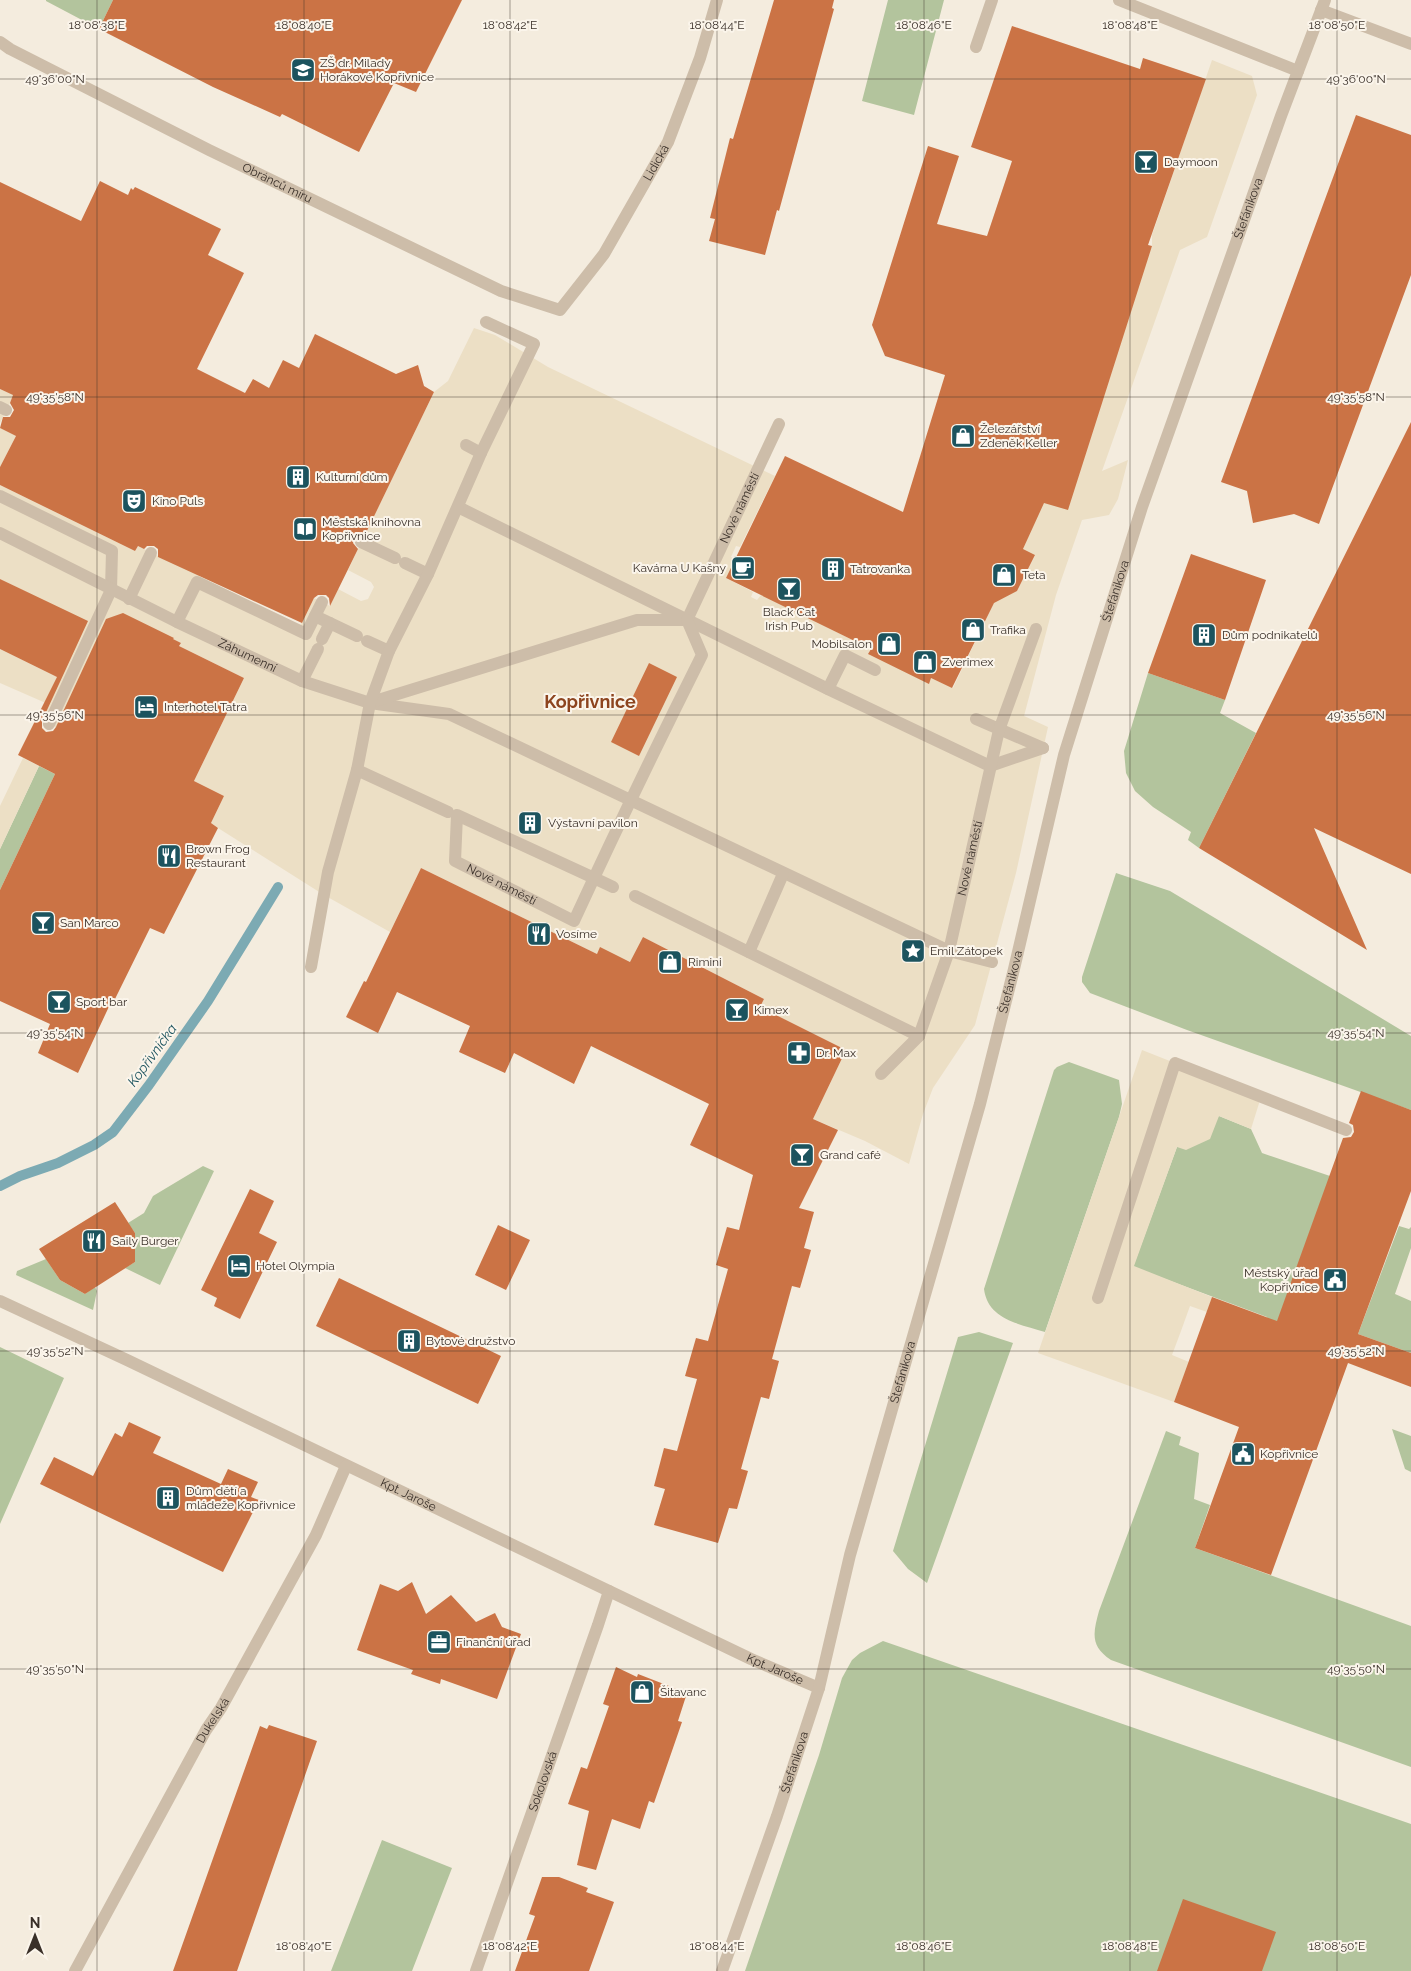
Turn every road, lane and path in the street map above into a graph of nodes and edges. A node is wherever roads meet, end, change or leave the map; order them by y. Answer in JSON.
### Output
{"nodes":[{"id":1,"x":717,"y":0,"type":"edge"},
{"id":2,"x":992,"y":0,"type":"edge"},
{"id":3,"x":1119,"y":0,"type":"edge"},
{"id":4,"x":1323,"y":5,"type":"edge"},
{"id":5,"x":0,"y":42,"type":"edge"},
{"id":6,"x":1411,"y":44,"type":"edge"},
{"id":7,"x":976,"y":47,"type":"dead end"},
{"id":8,"x":1298,"y":71,"type":"junction"},
{"id":9,"x":560,"y":310,"type":"joint"},
{"id":10,"x":486,"y":322,"type":"dead end"},
{"id":11,"x":779,"y":424,"type":"dead end"},
{"id":12,"x":466,"y":445,"type":"dead end"},
{"id":13,"x":481,"y":453,"type":"junction"},
{"id":14,"x":0,"y":496,"type":"edge"},
{"id":15,"x":458,"y":507,"type":"junction"},
{"id":16,"x":0,"y":533,"type":"edge"},
{"id":17,"x":361,"y":542,"type":"dead end"},
{"id":18,"x":151,"y":553,"type":"dead end"},
{"id":19,"x":428,"y":574,"type":"junction"},
{"id":20,"x":111,"y":590,"type":"junction"},
{"id":21,"x":129,"y":599,"type":"junction"},
{"id":22,"x":322,"y":602,"type":"dead end"},
{"id":23,"x":315,"y":616,"type":"junction"},
{"id":24,"x":687,"y":620,"type":"junction"},
{"id":25,"x":177,"y":622,"type":"junction"},
{"id":26,"x":330,"y":623,"type":"junction"},
{"id":27,"x":1036,"y":628,"type":"dead end"},
{"id":28,"x":390,"y":651,"type":"junction"},
{"id":29,"x":874,"y":670,"type":"dead end"},
{"id":30,"x":302,"y":681,"type":"junction"},
{"id":31,"x":828,"y":689,"type":"junction"},
{"id":32,"x":370,"y":703,"type":"junction"},
{"id":33,"x":976,"y":719,"type":"dead end"},
{"id":34,"x":49,"y":724,"type":"dead end"},
{"id":35,"x":999,"y":730,"type":"junction"},
{"id":36,"x":990,"y":766,"type":"junction"},
{"id":37,"x":357,"y":770,"type":"junction"},
{"id":38,"x":630,"y":800,"type":"junction"},
{"id":39,"x":448,"y":812,"type":"dead end"},
{"id":40,"x":783,"y":874,"type":"junction"},
{"id":41,"x":594,"y":878,"type":"junction"},
{"id":42,"x":613,"y":887,"type":"dead end"},
{"id":43,"x":635,"y":896,"type":"dead end"},
{"id":44,"x":948,"y":951,"type":"junction"},
{"id":45,"x":749,"y":952,"type":"junction"},
{"id":46,"x":992,"y":962,"type":"dead end"},
{"id":47,"x":311,"y":967,"type":"dead end"},
{"id":48,"x":919,"y":1036,"type":"junction"},
{"id":49,"x":881,"y":1074,"type":"dead end"},
{"id":50,"x":1346,"y":1130,"type":"dead end"},
{"id":51,"x":1098,"y":1298,"type":"dead end"},
{"id":52,"x":0,"y":1301,"type":"edge"},
{"id":53,"x":346,"y":1466,"type":"junction"},
{"id":54,"x":608,"y":1591,"type":"junction"},
{"id":55,"x":819,"y":1688,"type":"junction"},
{"id":56,"x":75,"y":1971,"type":"edge"},
{"id":57,"x":476,"y":1971,"type":"edge"},
{"id":58,"x":722,"y":1971,"type":"edge"}],
"edges":[{"from":1,"to":9,"type":"street","name":"Lidická"},
{"from":2,"to":7,"type":"street"},
{"from":3,"to":8,"type":"street"},
{"from":4,"to":6,"type":"street"},
{"from":4,"to":8,"type":"street","name":"Štefánikova"},
{"from":5,"to":9,"type":"street","name":"Obránců míru"},
{"from":8,"to":55,"type":"street","name":"Štefánikova"},
{"from":10,"to":13,"type":"street"},
{"from":11,"to":24,"type":"street","name":"Nové náměstí"},
{"from":12,"to":13,"type":"street"},
{"from":13,"to":15,"type":"street"},
{"from":14,"to":20,"type":"street"},
{"from":15,"to":19,"type":"street"},
{"from":15,"to":24,"type":"street"},
{"from":16,"to":20,"type":"street","name":"Záhumenní"},
{"from":17,"to":19,"type":"street"},
{"from":18,"to":21,"type":"street"},
{"from":19,"to":28,"type":"street"},
{"from":20,"to":21,"type":"street","name":"Záhumenní"},
{"from":20,"to":34,"type":"street"},
{"from":21,"to":25,"type":"street","name":"Záhumenní"},
{"from":22,"to":23,"type":"street"},
{"from":23,"to":25,"type":"street"},
{"from":23,"to":26,"type":"street"},
{"from":24,"to":31,"type":"street"},
{"from":24,"to":32,"type":"street"},
{"from":24,"to":38,"type":"street","name":"Nové náměstí"},
{"from":25,"to":30,"type":"street","name":"Záhumenní"},
{"from":26,"to":28,"type":"street"},
{"from":26,"to":30,"type":"street"},
{"from":27,"to":35,"type":"street","name":"Nové náměstí"},
{"from":28,"to":32,"type":"street"},
{"from":29,"to":31,"type":"street"},
{"from":30,"to":32,"type":"street","name":"Záhumenní"},
{"from":31,"to":36,"type":"street"},
{"from":32,"to":37,"type":"street"},
{"from":32,"to":38,"type":"street"},
{"from":33,"to":35,"type":"street"},
{"from":35,"to":36,"type":"street","name":"Nové náměstí"},
{"from":35,"to":36,"type":"street"},
{"from":36,"to":44,"type":"street","name":"Nové náměstí"},
{"from":37,"to":39,"type":"street"},
{"from":37,"to":47,"type":"street"},
{"from":38,"to":40,"type":"street"},
{"from":38,"to":41,"type":"street","name":"Nové náměstí"},
{"from":40,"to":44,"type":"street"},
{"from":40,"to":45,"type":"street"},
{"from":41,"to":41,"type":"street","name":"Nové náměstí"},
{"from":41,"to":42,"type":"street","name":"Nové náměstí"},
{"from":43,"to":45,"type":"street"},
{"from":44,"to":46,"type":"street"},
{"from":44,"to":48,"type":"street","name":"Nové náměstí"},
{"from":45,"to":48,"type":"street"},
{"from":48,"to":49,"type":"street","name":"Nové náměstí"},
{"from":50,"to":51,"type":"street"},
{"from":52,"to":53,"type":"street","name":"Kpt. Jaroše"},
{"from":53,"to":54,"type":"street","name":"Kpt. Jaroše"},
{"from":53,"to":56,"type":"street","name":"Dukelská"},
{"from":54,"to":55,"type":"street","name":"Kpt. Jaroše"},
{"from":54,"to":57,"type":"street","name":"Sokolovská"},
{"from":55,"to":58,"type":"street","name":"Štefánikova"}]}
